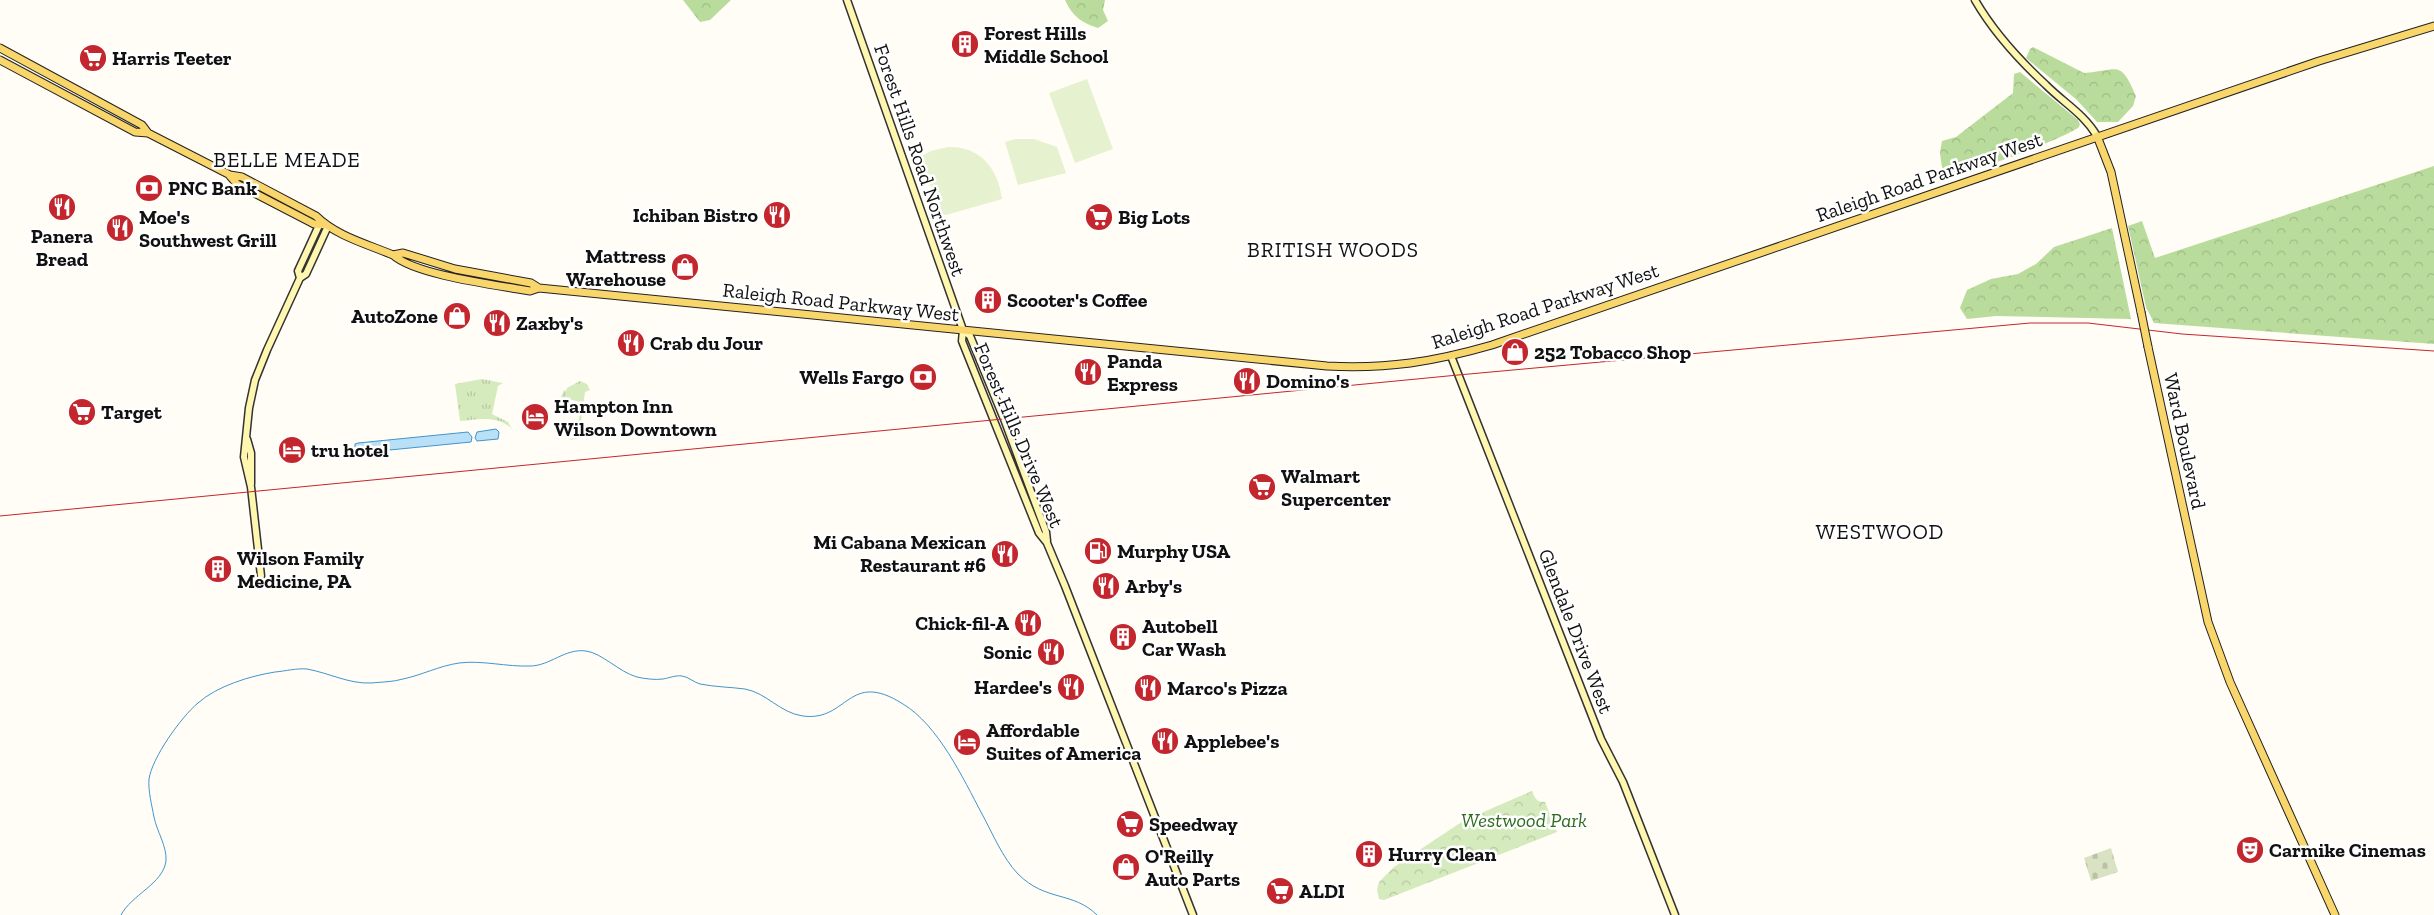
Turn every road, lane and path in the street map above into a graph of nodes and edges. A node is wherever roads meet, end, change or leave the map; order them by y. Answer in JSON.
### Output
{"nodes":[{"id":1,"x":847,"y":0,"type":"edge"},
{"id":2,"x":1974,"y":0,"type":"edge"},
{"id":3,"x":2434,"y":26,"type":"edge"},
{"id":4,"x":0,"y":48,"type":"edge"},
{"id":5,"x":0,"y":60,"type":"edge"},
{"id":6,"x":148,"y":133,"type":"junction"},
{"id":7,"x":2097,"y":136,"type":"junction"},
{"id":8,"x":323,"y":224,"type":"junction"},
{"id":9,"x":394,"y":254,"type":"junction"},
{"id":10,"x":540,"y":288,"type":"junction"},
{"id":11,"x":963,"y":330,"type":"junction"},
{"id":12,"x":1451,"y":356,"type":"junction"},
{"id":13,"x":1047,"y":543,"type":"junction"},
{"id":14,"x":261,"y":576,"type":"dead end"},
{"id":15,"x":1193,"y":915,"type":"edge"},
{"id":16,"x":1675,"y":915,"type":"edge"},
{"id":17,"x":2335,"y":915,"type":"edge"}],
"edges":[{"from":1,"to":11,"type":"main road","name":"Forest Hills Road Northwest"},
{"from":2,"to":7,"type":"main road","name":"Ward Boulevard"},
{"from":3,"to":7,"type":"main road","name":"Raleigh Road Parkway West"},
{"from":4,"to":6,"type":"main road","name":"Raleigh Road Parkway West"},
{"from":5,"to":6,"type":"main road","name":"Raleigh Road Parkway West"},
{"from":6,"to":8,"type":"main road","name":"Raleigh Road Parkway West"},
{"from":7,"to":12,"type":"main road","name":"Raleigh Road Parkway West"},
{"from":7,"to":17,"type":"main road","name":"Ward Boulevard","bridge":true},
{"from":8,"to":9,"type":"main road","name":"Raleigh Road Parkway West"},
{"from":8,"to":14,"type":"main road"},
{"from":9,"to":10,"type":"main road","name":"Raleigh Road Parkway West"},
{"from":9,"to":10,"type":"main road","name":"Raleigh Road Parkway West"},
{"from":10,"to":11,"type":"main road","name":"Raleigh Road Parkway West"},
{"from":11,"to":12,"type":"main road","name":"Raleigh Road Parkway West"},
{"from":11,"to":13,"type":"main road","name":"Forest Hills Drive West"},
{"from":11,"to":13,"type":"main road","name":"Forest Hills Drive West"},
{"from":12,"to":16,"type":"main road","name":"Glendale Drive West"},
{"from":13,"to":15,"type":"main road","name":"Forest Hills Drive West"}]}
